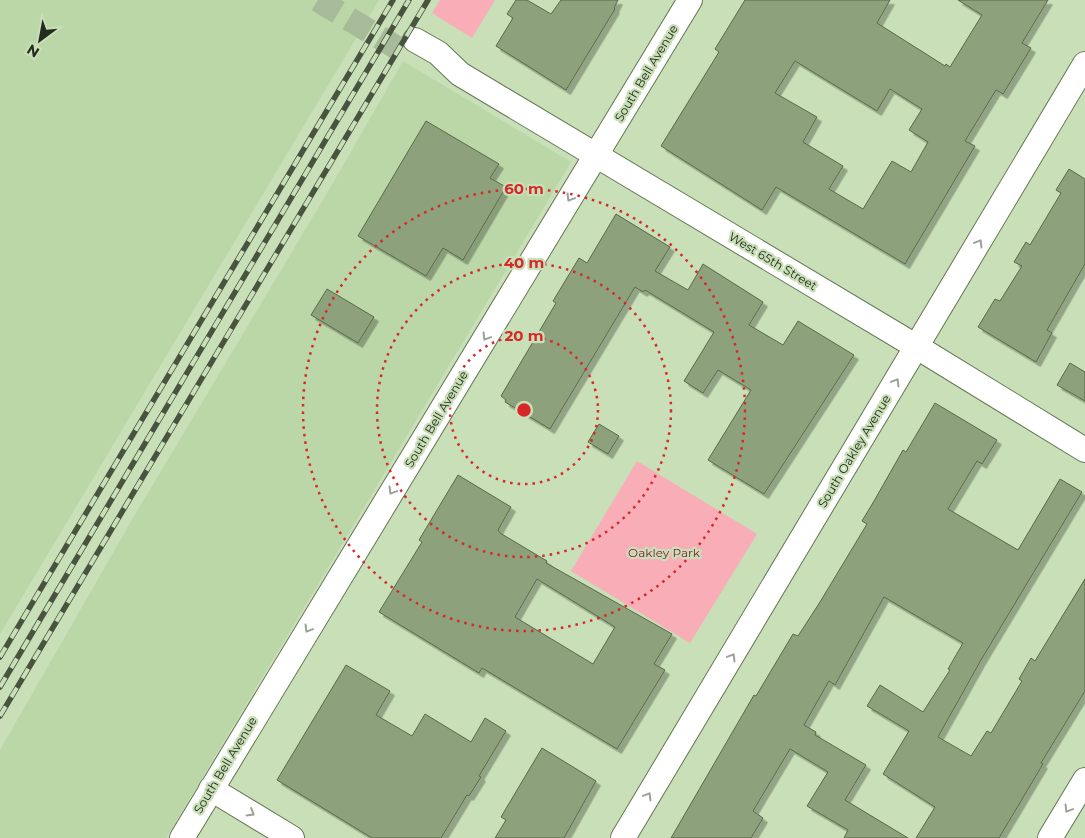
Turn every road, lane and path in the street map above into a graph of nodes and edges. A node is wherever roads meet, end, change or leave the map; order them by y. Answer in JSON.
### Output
{"nodes":[{"id":1,"x":690,"y":0,"type":"edge"},
{"id":2,"x":411,"y":47,"type":"tunnel mouth"},
{"id":3,"x":1085,"y":64,"type":"edge"},
{"id":4,"x":596,"y":156,"type":"junction"},
{"id":5,"x":917,"y":347,"type":"junction"},
{"id":6,"x":1085,"y":450,"type":"edge"},
{"id":7,"x":1085,"y":780,"type":"edge"},
{"id":8,"x":210,"y":789,"type":"junction"},
{"id":9,"x":182,"y":838,"type":"edge"},
{"id":10,"x":292,"y":838,"type":"edge"},
{"id":11,"x":623,"y":838,"type":"edge"},
{"id":12,"x":1050,"y":838,"type":"edge"}],
"edges":[{"from":1,"to":4,"type":"street","name":"South Bell Avenue"},
{"from":2,"to":4,"type":"street","name":"West 65th Street"},
{"from":5,"to":3,"type":"street","name":"South Oakley Avenue","one_way":true},
{"from":4,"to":5,"type":"street","name":"West 65th Street"},
{"from":4,"to":8,"type":"street","name":"South Bell Avenue","one_way":true},
{"from":5,"to":6,"type":"street","name":"West 65th Street"},
{"from":11,"to":5,"type":"street","name":"South Oakley Avenue","one_way":true},
{"from":7,"to":12,"type":"street","one_way":true},
{"from":8,"to":9,"type":"street","name":"South Bell Avenue"},
{"from":8,"to":10,"type":"street","one_way":true}]}
